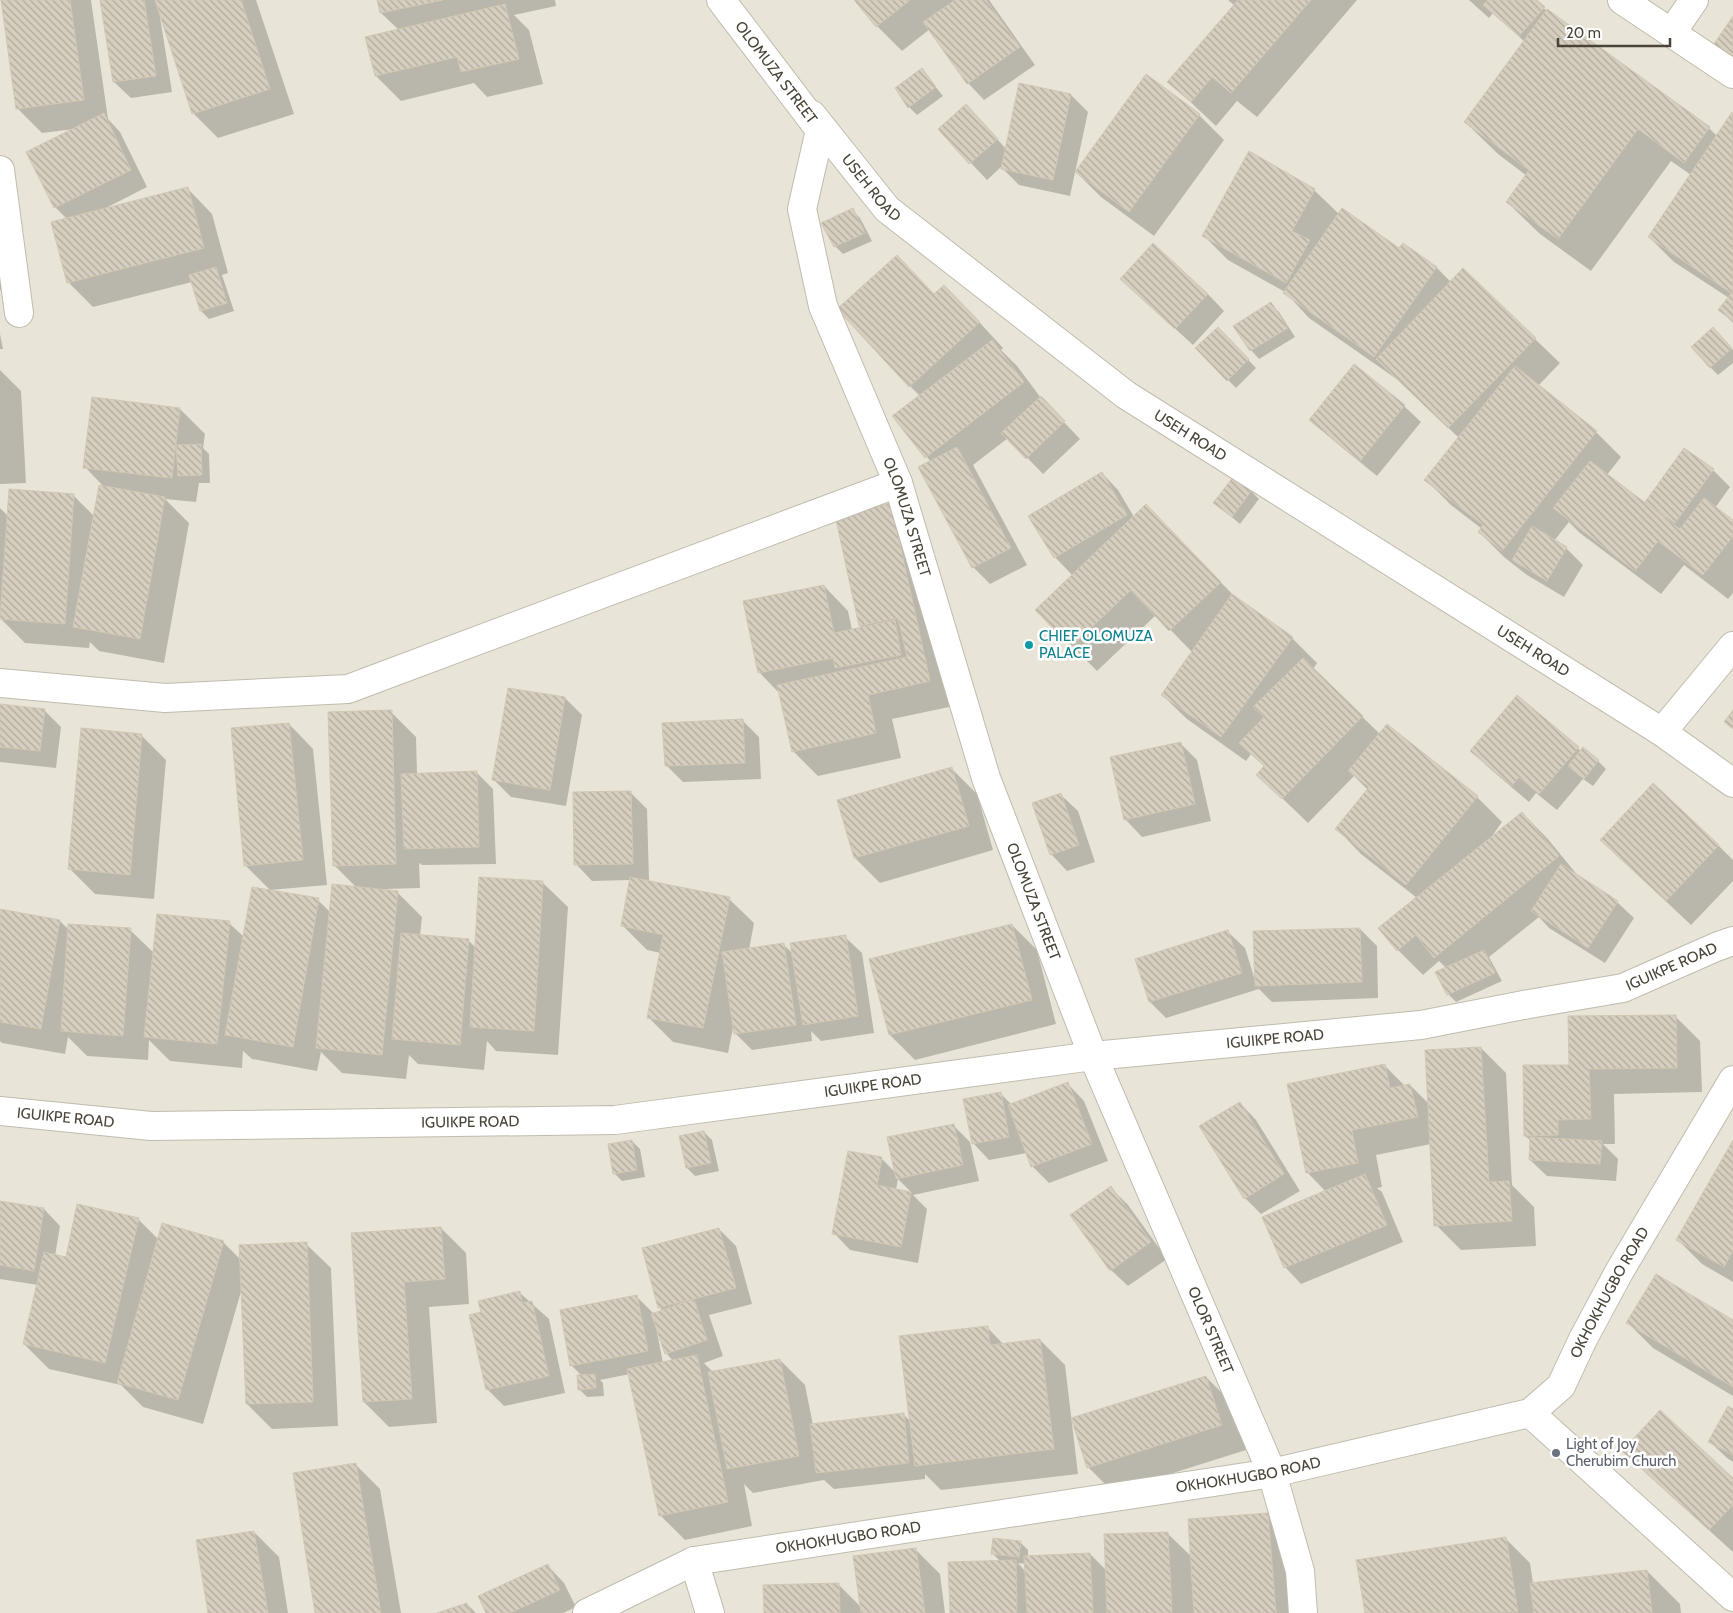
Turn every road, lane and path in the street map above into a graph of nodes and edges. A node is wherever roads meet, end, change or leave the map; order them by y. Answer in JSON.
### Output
{"nodes":[{"id":1,"x":721,"y":0,"type":"edge"},
{"id":2,"x":1622,"y":0,"type":"edge"},
{"id":3,"x":1694,"y":0,"type":"edge"},
{"id":4,"x":1672,"y":32,"type":"junction"},
{"id":5,"x":1733,"y":74,"type":"edge"},
{"id":6,"x":0,"y":170,"type":"edge"},
{"id":7,"x":19,"y":313,"type":"dead end"},
{"id":8,"x":898,"y":483,"type":"junction"},
{"id":9,"x":1733,"y":646,"type":"edge"},
{"id":10,"x":0,"y":683,"type":"edge"},
{"id":11,"x":1662,"y":732,"type":"junction"},
{"id":12,"x":1733,"y":783,"type":"edge"},
{"id":13,"x":1733,"y":941,"type":"edge"},
{"id":14,"x":1093,"y":1056,"type":"junction"},
{"id":15,"x":1733,"y":1080,"type":"edge"},
{"id":16,"x":0,"y":1111,"type":"edge"},
{"id":17,"x":1530,"y":1413,"type":"junction"},
{"id":18,"x":1272,"y":1473,"type":"junction"},
{"id":19,"x":694,"y":1561,"type":"junction"},
{"id":20,"x":1733,"y":1597,"type":"edge"},
{"id":21,"x":587,"y":1613,"type":"edge"},
{"id":22,"x":710,"y":1613,"type":"edge"},
{"id":23,"x":1303,"y":1613,"type":"edge"}],
"edges":[{"from":1,"to":8,"type":"street","name":"OLOMUZA STREET"},
{"from":1,"to":11,"type":"street","name":"USEH ROAD"},
{"from":2,"to":4,"type":"street"},
{"from":3,"to":4,"type":"street"},
{"from":4,"to":5,"type":"street"},
{"from":6,"to":7,"type":"street"},
{"from":8,"to":10,"type":"street"},
{"from":8,"to":14,"type":"street","name":"OLOMUZA STREET"},
{"from":9,"to":11,"type":"street"},
{"from":11,"to":12,"type":"street","name":"USEH ROAD"},
{"from":13,"to":14,"type":"street","name":"IGUIKPE ROAD"},
{"from":14,"to":16,"type":"street","name":"IGUIKPE ROAD"},
{"from":14,"to":18,"type":"street","name":"OLOR STREET"},
{"from":15,"to":17,"type":"street","name":"OKHOKHUGBO ROAD"},
{"from":17,"to":18,"type":"street","name":"OKHOKHUGBO ROAD"},
{"from":17,"to":20,"type":"street"},
{"from":18,"to":19,"type":"street","name":"OKHOKHUGBO ROAD"},
{"from":18,"to":23,"type":"street","name":"OLOR STREET"},
{"from":19,"to":21,"type":"street","name":"OKHOKHUGBO ROAD"},
{"from":19,"to":22,"type":"street"}]}
